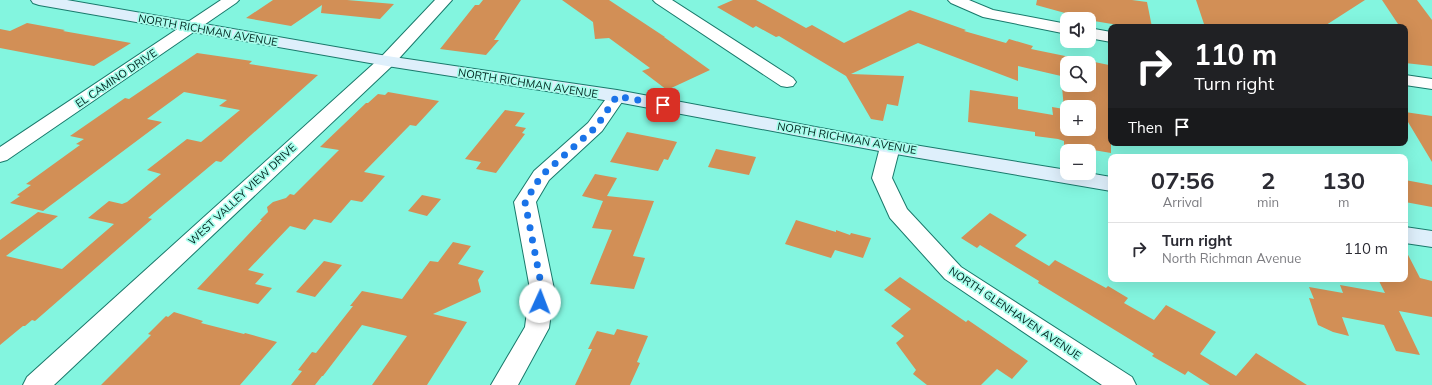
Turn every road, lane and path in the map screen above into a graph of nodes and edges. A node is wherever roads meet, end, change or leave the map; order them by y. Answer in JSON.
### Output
{"nodes":[{"id":1,"x":40,"y":0,"type":"edge"},
{"id":2,"x":231,"y":0,"type":"edge"},
{"id":3,"x":444,"y":0,"type":"edge"},
{"id":4,"x":662,"y":0,"type":"edge"},
{"id":5,"x":956,"y":0,"type":"edge"},
{"id":6,"x":192,"y":28,"type":"junction"},
{"id":7,"x":1060,"y":28,"type":"edge"},
{"id":8,"x":1096,"y":34,"type":"edge"},
{"id":9,"x":1108,"y":36,"type":"edge"},
{"id":10,"x":387,"y":61,"type":"junction"},
{"id":11,"x":1408,"y":80,"type":"edge"},
{"id":12,"x":787,"y":82,"type":"dead end"},
{"id":13,"x":1432,"y":84,"type":"edge"},
{"id":14,"x":617,"y":96,"type":"junction"},
{"id":15,"x":890,"y":147,"type":"junction"},
{"id":16,"x":0,"y":156,"type":"edge"},
{"id":17,"x":1108,"y":183,"type":"edge"},
{"id":18,"x":1408,"y":235,"type":"edge"},
{"id":19,"x":1432,"y":239,"type":"edge"},
{"id":20,"x":36,"y":385,"type":"edge"},
{"id":21,"x":504,"y":385,"type":"edge"},
{"id":22,"x":1123,"y":385,"type":"edge"}],
"edges":[{"from":1,"to":6,"type":"street","name":"NORTH RICHMAN AVENUE"},
{"from":2,"to":6,"type":"street","name":"EL CAMINO DRIVE"},
{"from":3,"to":10,"type":"street","name":"WEST VALLEY VIEW DRIVE"},
{"from":4,"to":12,"type":"street"},
{"from":5,"to":7,"type":"street"},
{"from":6,"to":10,"type":"street","name":"NORTH RICHMAN AVENUE"},
{"from":6,"to":16,"type":"street","name":"EL CAMINO DRIVE"},
{"from":8,"to":9,"type":"street"},
{"from":10,"to":14,"type":"street","name":"NORTH RICHMAN AVENUE"},
{"from":10,"to":20,"type":"street","name":"WEST VALLEY VIEW DRIVE"},
{"from":11,"to":13,"type":"street"},
{"from":14,"to":15,"type":"street","name":"NORTH RICHMAN AVENUE"},
{"from":14,"to":21,"type":"street"},
{"from":15,"to":17,"type":"street","name":"NORTH RICHMAN AVENUE"},
{"from":15,"to":22,"type":"street","name":"NORTH GLENHAVEN AVENUE"},
{"from":18,"to":19,"type":"street"}]}
